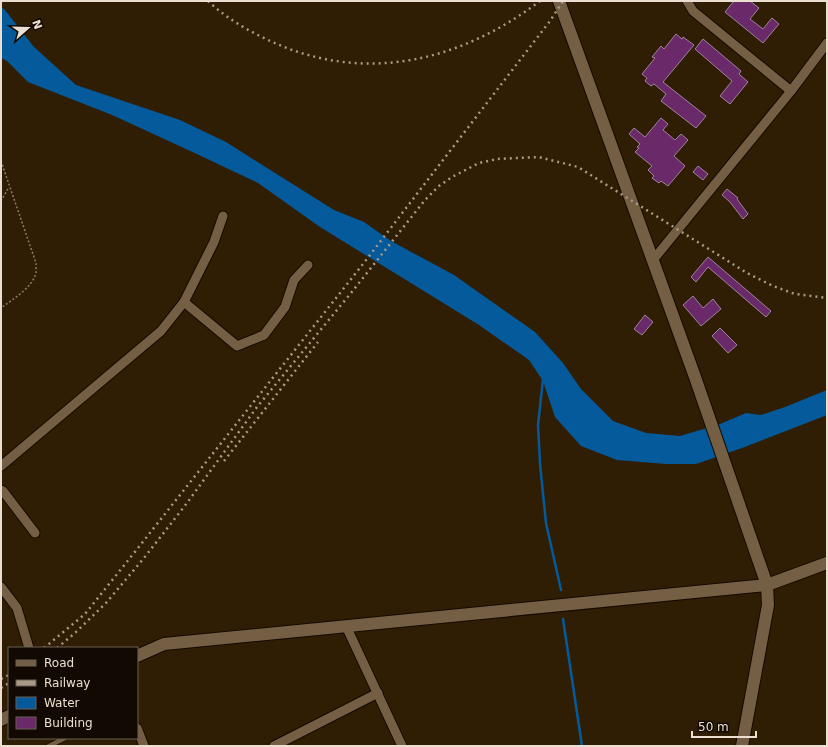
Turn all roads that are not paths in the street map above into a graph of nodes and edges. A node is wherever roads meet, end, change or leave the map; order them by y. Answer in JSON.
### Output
{"nodes":[{"id":1,"x":559,"y":1,"type":"edge"},
{"id":2,"x":687,"y":1,"type":"edge"},
{"id":3,"x":827,"y":43,"type":"edge"},
{"id":4,"x":791,"y":91,"type":"junction"},
{"id":5,"x":223,"y":216,"type":"dead end"},
{"id":6,"x":654,"y":260,"type":"junction"},
{"id":7,"x":308,"y":265,"type":"dead end"},
{"id":8,"x":184,"y":302,"type":"junction"},
{"id":9,"x":1,"y":466,"type":"edge"},
{"id":10,"x":1,"y":490,"type":"edge"},
{"id":11,"x":36,"y":533,"type":"dead end"},
{"id":12,"x":827,"y":563,"type":"edge"},
{"id":13,"x":766,"y":584,"type":"junction"},
{"id":14,"x":1,"y":587,"type":"edge"},
{"id":15,"x":346,"y":626,"type":"junction"},
{"id":16,"x":29,"y":647,"type":"edge"},
{"id":17,"x":138,"y":656,"type":"edge"},
{"id":18,"x":378,"y":693,"type":"junction"},
{"id":19,"x":138,"y":731,"type":"edge"},
{"id":20,"x":63,"y":739,"type":"edge"},
{"id":21,"x":49,"y":746,"type":"edge"},
{"id":22,"x":144,"y":746,"type":"edge"},
{"id":23,"x":274,"y":746,"type":"edge"},
{"id":24,"x":402,"y":746,"type":"edge"},
{"id":25,"x":742,"y":746,"type":"edge"}],
"edges":[{"from":1,"to":6,"type":"main road"},
{"from":2,"to":4,"type":"street"},
{"from":3,"to":4,"type":"street"},
{"from":4,"to":6,"type":"street"},
{"from":5,"to":8,"type":"street"},
{"from":6,"to":13,"type":"main road"},
{"from":7,"to":8,"type":"street"},
{"from":8,"to":9,"type":"street"},
{"from":10,"to":11,"type":"street"},
{"from":12,"to":13,"type":"main road"},
{"from":13,"to":15,"type":"main road"},
{"from":13,"to":25,"type":"main road"},
{"from":14,"to":16,"type":"street"},
{"from":15,"to":17,"type":"main road"},
{"from":15,"to":18,"type":"street"},
{"from":18,"to":23,"type":"street"},
{"from":18,"to":24,"type":"street"},
{"from":19,"to":22,"type":"street"},
{"from":20,"to":21,"type":"lane"}]}
